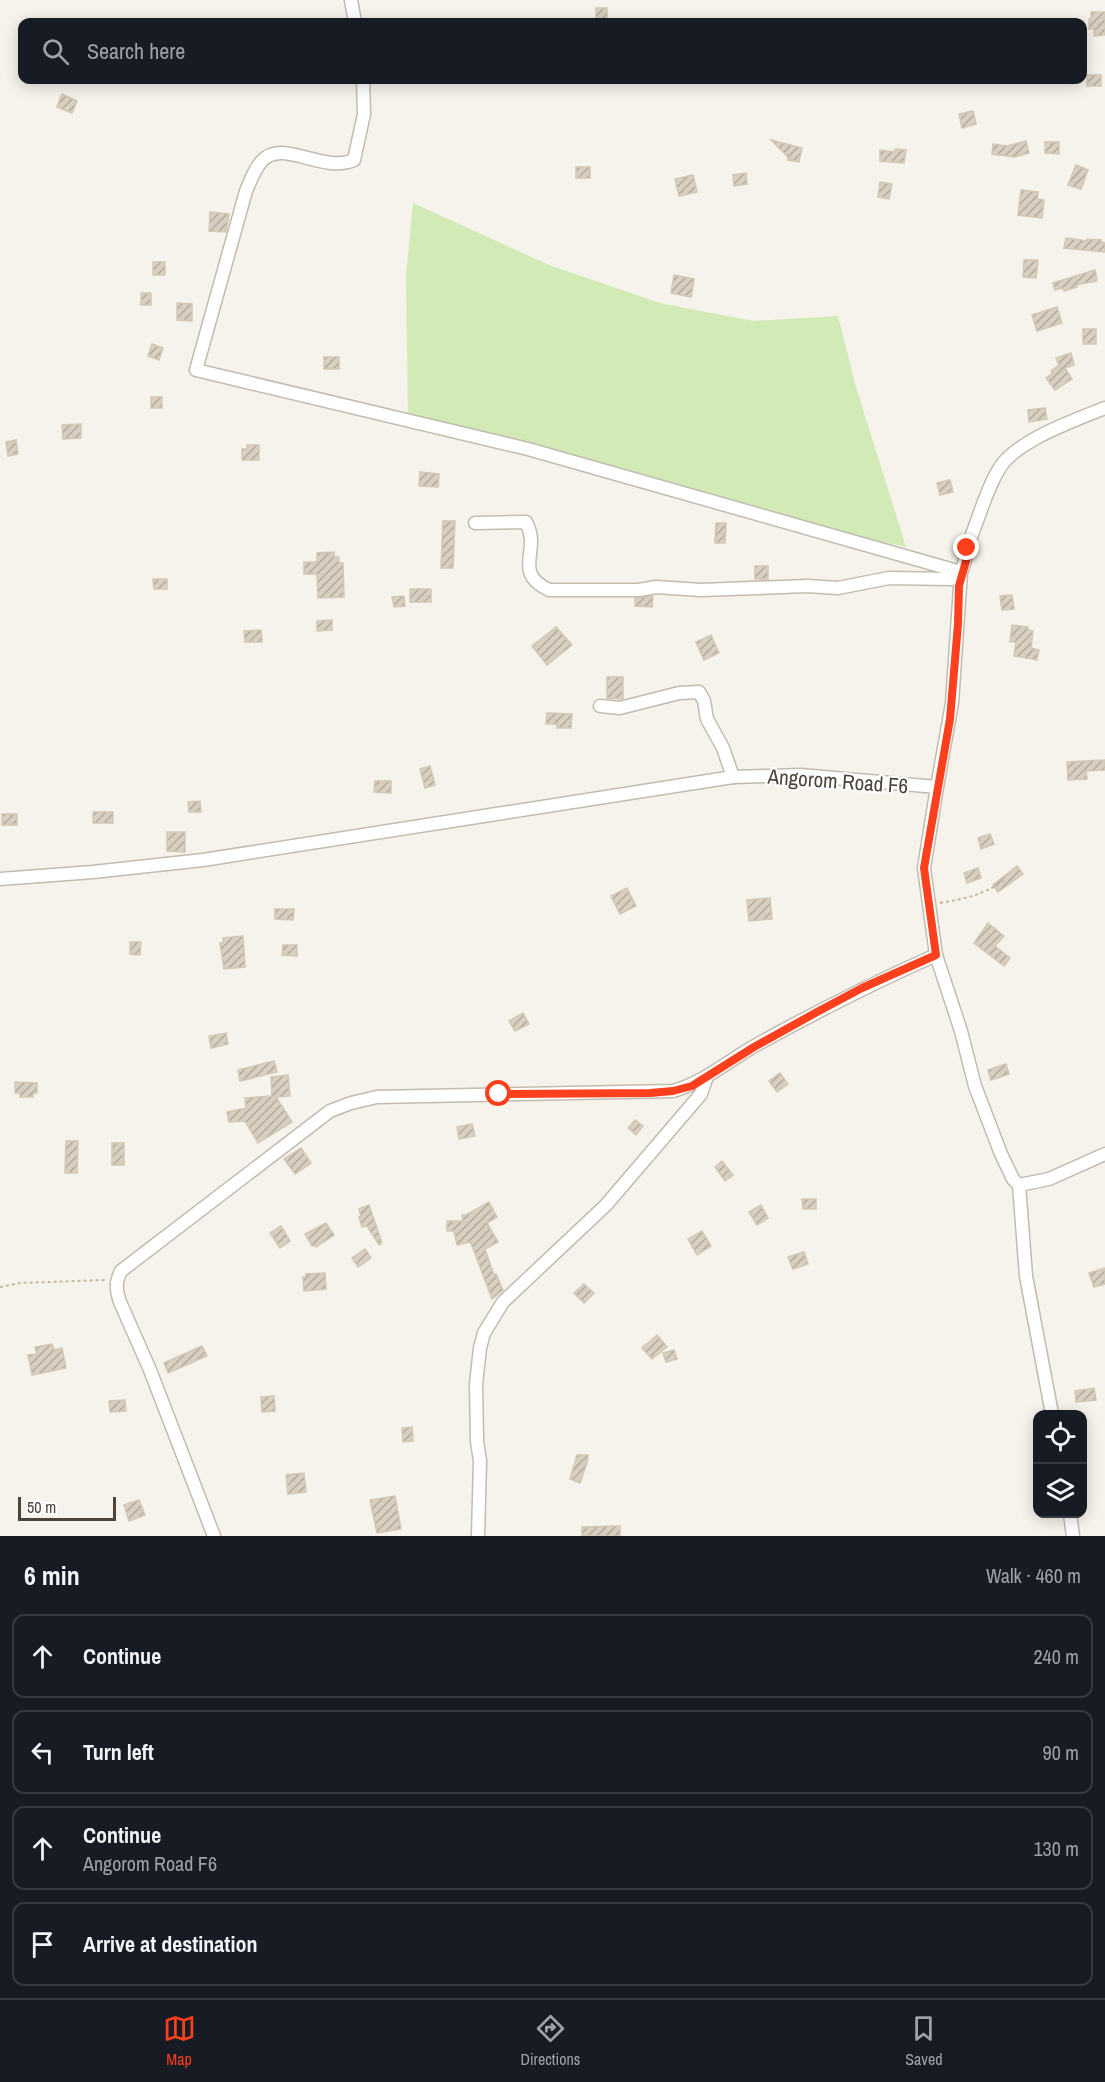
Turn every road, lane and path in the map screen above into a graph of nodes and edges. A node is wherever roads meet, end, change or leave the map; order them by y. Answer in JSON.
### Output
{"nodes":[{"id":1,"x":351,"y":0,"type":"edge"},
{"id":2,"x":355,"y":18,"type":"edge"},
{"id":3,"x":363,"y":84,"type":"edge"},
{"id":4,"x":1105,"y":408,"type":"edge"},
{"id":5,"x":475,"y":523,"type":"dead end"},
{"id":6,"x":961,"y":572,"type":"junction"},
{"id":7,"x":600,"y":706,"type":"dead end"},
{"id":8,"x":734,"y":777,"type":"junction"},
{"id":9,"x":937,"y":787,"type":"junction"},
{"id":10,"x":0,"y":879,"type":"edge"},
{"id":11,"x":1004,"y":880,"type":"dead end"},
{"id":12,"x":928,"y":905,"type":"junction"},
{"id":13,"x":936,"y":955,"type":"junction"},
{"id":14,"x":706,"y":1079,"type":"junction"},
{"id":15,"x":1105,"y":1154,"type":"edge"},
{"id":16,"x":1019,"y":1185,"type":"junction"},
{"id":17,"x":116,"y":1280,"type":"junction"},
{"id":18,"x":0,"y":1287,"type":"edge"},
{"id":19,"x":1051,"y":1410,"type":"edge"},
{"id":20,"x":1071,"y":1518,"type":"edge"},
{"id":21,"x":214,"y":1536,"type":"edge"},
{"id":22,"x":478,"y":1536,"type":"edge"},
{"id":23,"x":1073,"y":1536,"type":"edge"}],
"edges":[{"from":1,"to":2,"type":"street"},
{"from":3,"to":6,"type":"street"},
{"from":4,"to":6,"type":"street","name":"Angorom Road F6"},
{"from":5,"to":6,"type":"street"},
{"from":6,"to":9,"type":"street","name":"Angorom Road F6"},
{"from":7,"to":8,"type":"street"},
{"from":8,"to":9,"type":"street","name":"Angorom Road F6"},
{"from":8,"to":10,"type":"street","name":"Angorom Road F6"},
{"from":9,"to":12,"type":"street"},
{"from":11,"to":12,"type":"path"},
{"from":12,"to":13,"type":"street"},
{"from":13,"to":14,"type":"street"},
{"from":13,"to":16,"type":"street"},
{"from":14,"to":17,"type":"street"},
{"from":14,"to":22,"type":"street"},
{"from":15,"to":16,"type":"street"},
{"from":16,"to":19,"type":"street"},
{"from":17,"to":18,"type":"path"},
{"from":17,"to":21,"type":"street"},
{"from":20,"to":23,"type":"street"}]}
